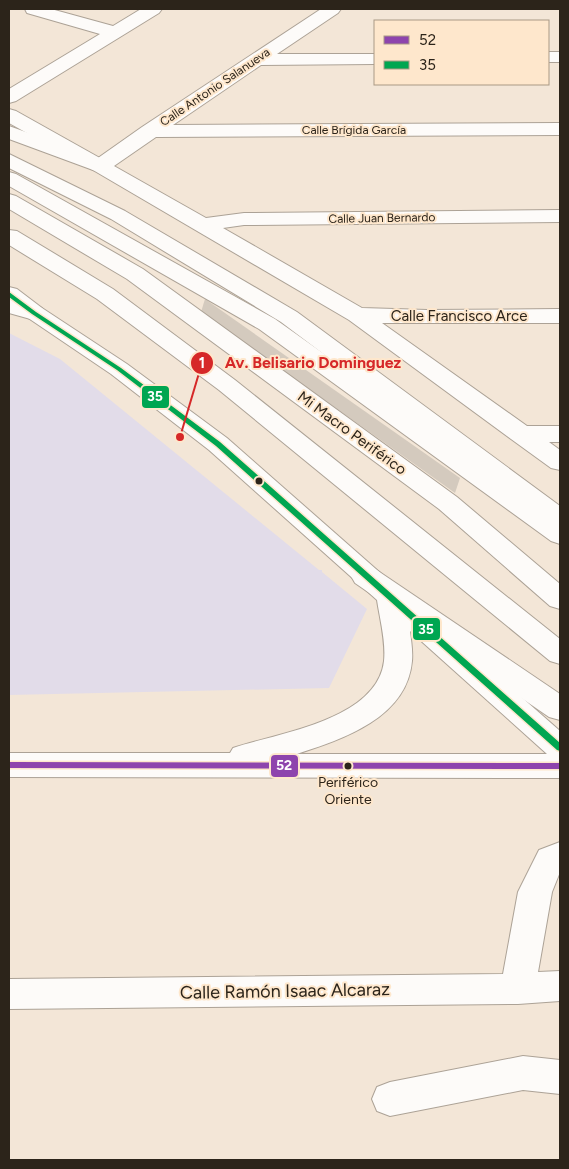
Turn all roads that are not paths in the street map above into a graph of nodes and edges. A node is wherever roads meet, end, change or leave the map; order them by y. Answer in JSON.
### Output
{"nodes":[{"id":1,"x":33,"y":9,"type":"edge"},
{"id":2,"x":153,"y":9,"type":"edge"},
{"id":3,"x":332,"y":9,"type":"edge"},
{"id":4,"x":114,"y":32,"type":"junction"},
{"id":5,"x":374,"y":59,"type":"edge"},
{"id":6,"x":256,"y":60,"type":"junction"},
{"id":7,"x":9,"y":97,"type":"edge"},
{"id":8,"x":9,"y":115,"type":"edge"},
{"id":9,"x":560,"y":129,"type":"edge"},
{"id":10,"x":9,"y":132,"type":"edge"},
{"id":11,"x":149,"y":132,"type":"junction"},
{"id":12,"x":9,"y":160,"type":"edge"},
{"id":13,"x":100,"y":166,"type":"junction"},
{"id":14,"x":9,"y":178,"type":"edge"},
{"id":15,"x":9,"y":200,"type":"edge"},
{"id":16,"x":560,"y":216,"type":"edge"},
{"id":17,"x":204,"y":225,"type":"junction"},
{"id":18,"x":9,"y":236,"type":"edge"},
{"id":19,"x":9,"y":294,"type":"edge"},
{"id":20,"x":9,"y":306,"type":"edge"},
{"id":21,"x":34,"y":313,"type":"junction"},
{"id":22,"x":358,"y":315,"type":"junction"},
{"id":23,"x":560,"y":316,"type":"edge"},
{"id":24,"x":520,"y":434,"type":"junction"},
{"id":25,"x":560,"y":434,"type":"edge"},
{"id":26,"x":560,"y":462,"type":"edge"},
{"id":27,"x":560,"y":519,"type":"edge"},
{"id":28,"x":560,"y":535,"type":"edge"},
{"id":29,"x":366,"y":576,"type":"junction"},
{"id":30,"x":390,"y":598,"type":"junction"},
{"id":31,"x":560,"y":599,"type":"edge"},
{"id":32,"x":560,"y":654,"type":"edge"},
{"id":33,"x":560,"y":710,"type":"edge"},
{"id":34,"x":560,"y":748,"type":"edge"},
{"id":35,"x":9,"y":764,"type":"edge"},
{"id":36,"x":199,"y":766,"type":"junction"},
{"id":37,"x":560,"y":766,"type":"edge"},
{"id":38,"x":560,"y":855,"type":"edge"},
{"id":39,"x":560,"y":986,"type":"edge"},
{"id":40,"x":518,"y":989,"type":"junction"},
{"id":41,"x":9,"y":994,"type":"edge"},
{"id":42,"x":560,"y":1077,"type":"edge"},
{"id":43,"x":390,"y":1099,"type":"dead end"}],
"edges":[{"from":1,"to":4,"type":"main road"},
{"from":2,"to":4,"type":"main road"},
{"from":3,"to":6,"type":"main road","name":"Calle Antonio Salanueva"},
{"from":4,"to":7,"type":"main road"},
{"from":5,"to":6,"type":"main road"},
{"from":6,"to":11,"type":"main road","name":"Calle Antonio Salanueva"},
{"from":8,"to":13,"type":"main road"},
{"from":9,"to":11,"type":"main road","name":"Calle Brígida García"},
{"from":10,"to":13,"type":"main road"},
{"from":11,"to":13,"type":"main road","name":"Calle Antonio Salanueva"},
{"from":12,"to":27,"type":"main road"},
{"from":13,"to":17,"type":"main road"},
{"from":14,"to":28,"type":"main road"},
{"from":15,"to":31,"type":"main road","name":"Mi Macro Periférico"},
{"from":16,"to":17,"type":"main road","name":"Calle Juan Bernardo"},
{"from":17,"to":22,"type":"main road"},
{"from":18,"to":32,"type":"main road"},
{"from":19,"to":21,"type":"main road"},
{"from":20,"to":21,"type":"main road"},
{"from":21,"to":29,"type":"main road"},
{"from":22,"to":23,"type":"main road","name":"Calle Francisco Arce"},
{"from":22,"to":24,"type":"main road"},
{"from":24,"to":25,"type":"main road"},
{"from":24,"to":26,"type":"main road"},
{"from":29,"to":30,"type":"main road"},
{"from":29,"to":33,"type":"main road"},
{"from":30,"to":34,"type":"main road"},
{"from":30,"to":36,"type":"main road"},
{"from":35,"to":36,"type":"main road"},
{"from":36,"to":37,"type":"main road"},
{"from":38,"to":40,"type":"main road"},
{"from":39,"to":40,"type":"main road","name":"Calle Ramón Isaac Alcaraz"},
{"from":40,"to":41,"type":"main road","name":"Calle Ramón Isaac Alcaraz"},
{"from":42,"to":43,"type":"main road"}]}
